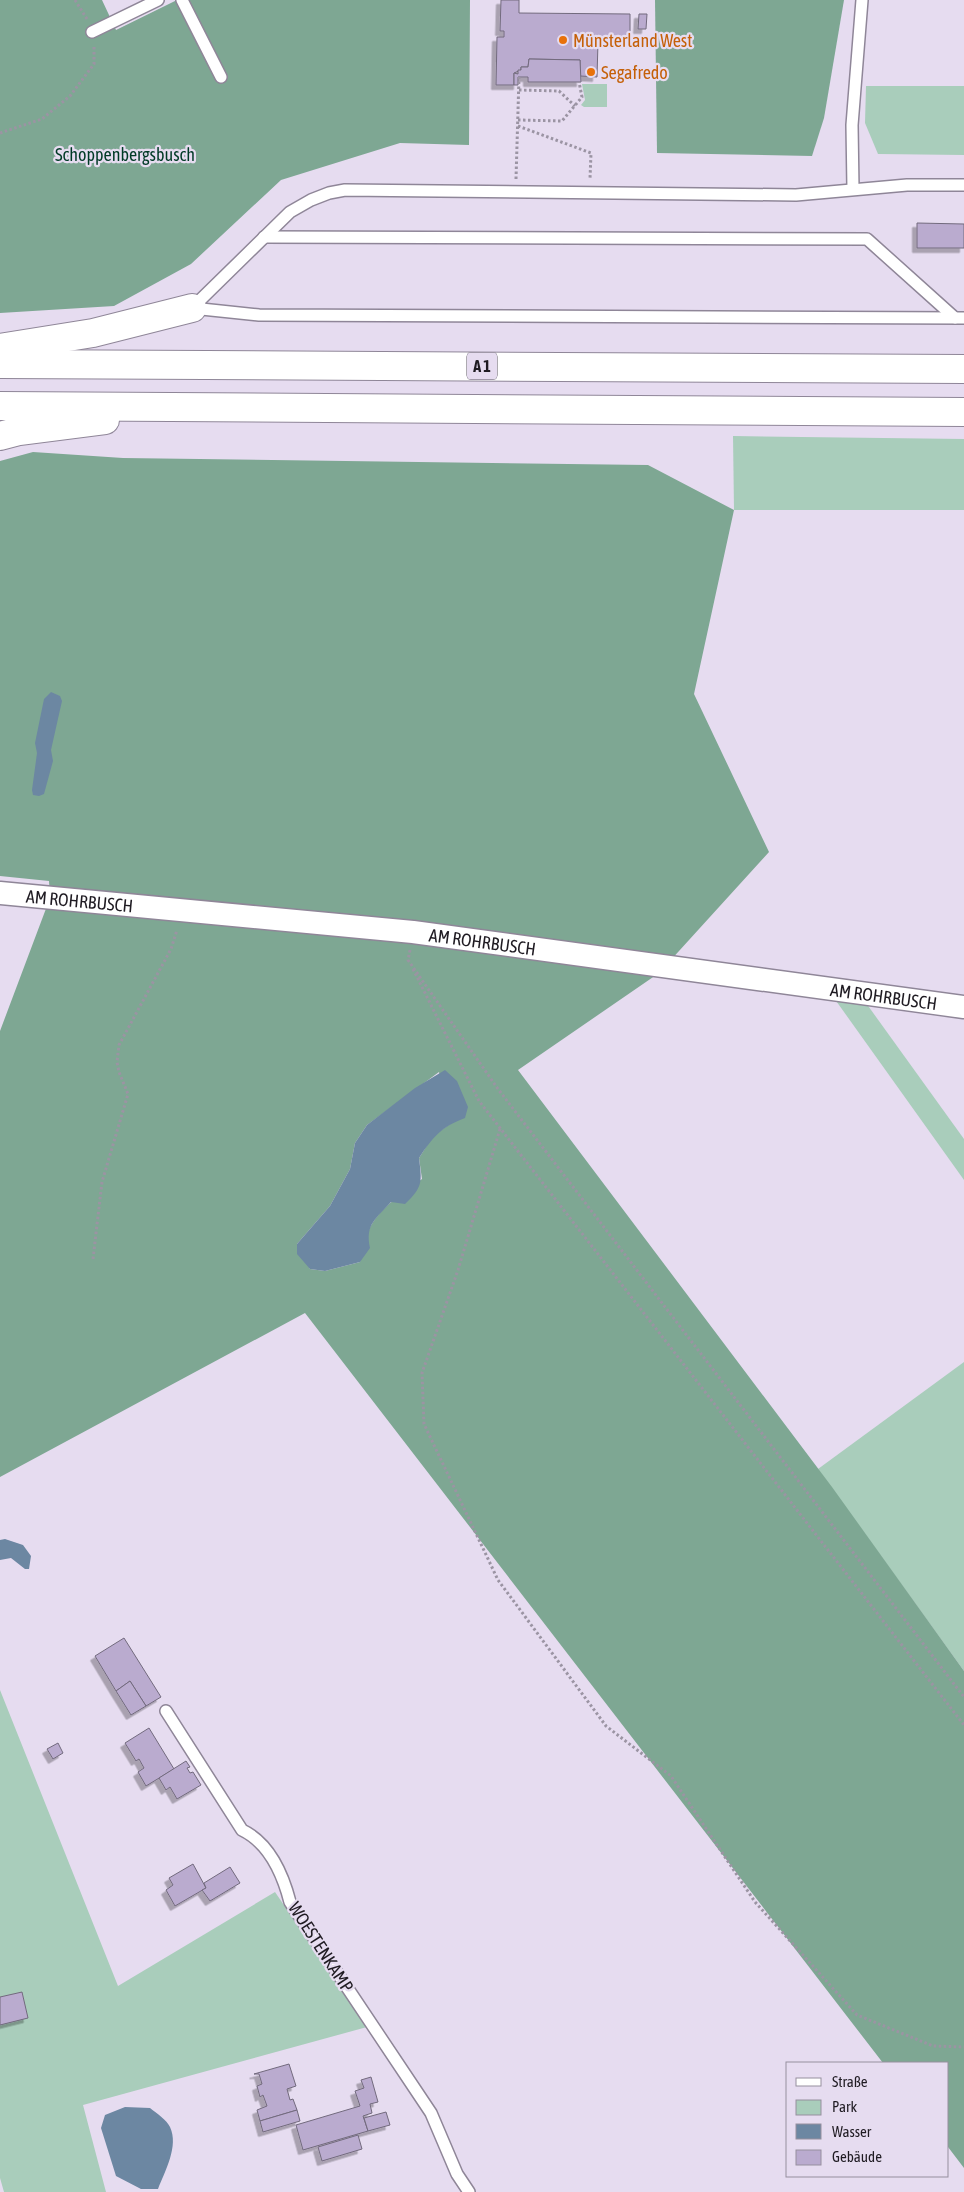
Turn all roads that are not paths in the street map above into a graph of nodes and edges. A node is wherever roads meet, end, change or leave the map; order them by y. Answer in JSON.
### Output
{"nodes":[{"id":1,"x":158,"y":0,"type":"edge"},
{"id":2,"x":182,"y":0,"type":"edge"},
{"id":3,"x":862,"y":0,"type":"edge"},
{"id":4,"x":93,"y":31,"type":"road end"},
{"id":5,"x":221,"y":77,"type":"dead end"},
{"id":6,"x":964,"y":185,"type":"edge"},
{"id":7,"x":853,"y":189,"type":"junction"},
{"id":8,"x":264,"y":237,"type":"junction"},
{"id":9,"x":192,"y":308,"type":"junction"},
{"id":10,"x":959,"y":318,"type":"edge"},
{"id":11,"x":0,"y":348,"type":"edge"},
{"id":12,"x":0,"y":364,"type":"edge"},
{"id":13,"x":964,"y":369,"type":"edge"},
{"id":14,"x":0,"y":406,"type":"edge"},
{"id":15,"x":218,"y":406,"type":"junction"},
{"id":16,"x":964,"y":412,"type":"edge"},
{"id":17,"x":0,"y":436,"type":"edge"},
{"id":18,"x":0,"y":893,"type":"edge"},
{"id":19,"x":964,"y":1007,"type":"edge"},
{"id":20,"x":166,"y":1711,"type":"dead end"},
{"id":21,"x":469,"y":2192,"type":"edge"}],
"edges":[{"from":1,"to":4,"type":"lane"},
{"from":2,"to":5,"type":"lane"},
{"from":3,"to":7,"type":"lane"},
{"from":6,"to":7,"type":"lane"},
{"from":7,"to":8,"type":"lane"},
{"from":8,"to":9,"type":"lane"},
{"from":8,"to":10,"type":"lane"},
{"from":9,"to":10,"type":"lane"},
{"from":9,"to":11,"type":"highway"},
{"from":12,"to":13,"type":"highway","number":"A 1"},
{"from":14,"to":15,"type":"highway"},
{"from":15,"to":16,"type":"highway"},
{"from":15,"to":17,"type":"highway"},
{"from":18,"to":19,"type":"street","name":"AM ROHRBUSCH"},
{"from":20,"to":21,"type":"lane","name":"WOESTENKAMP"}]}
